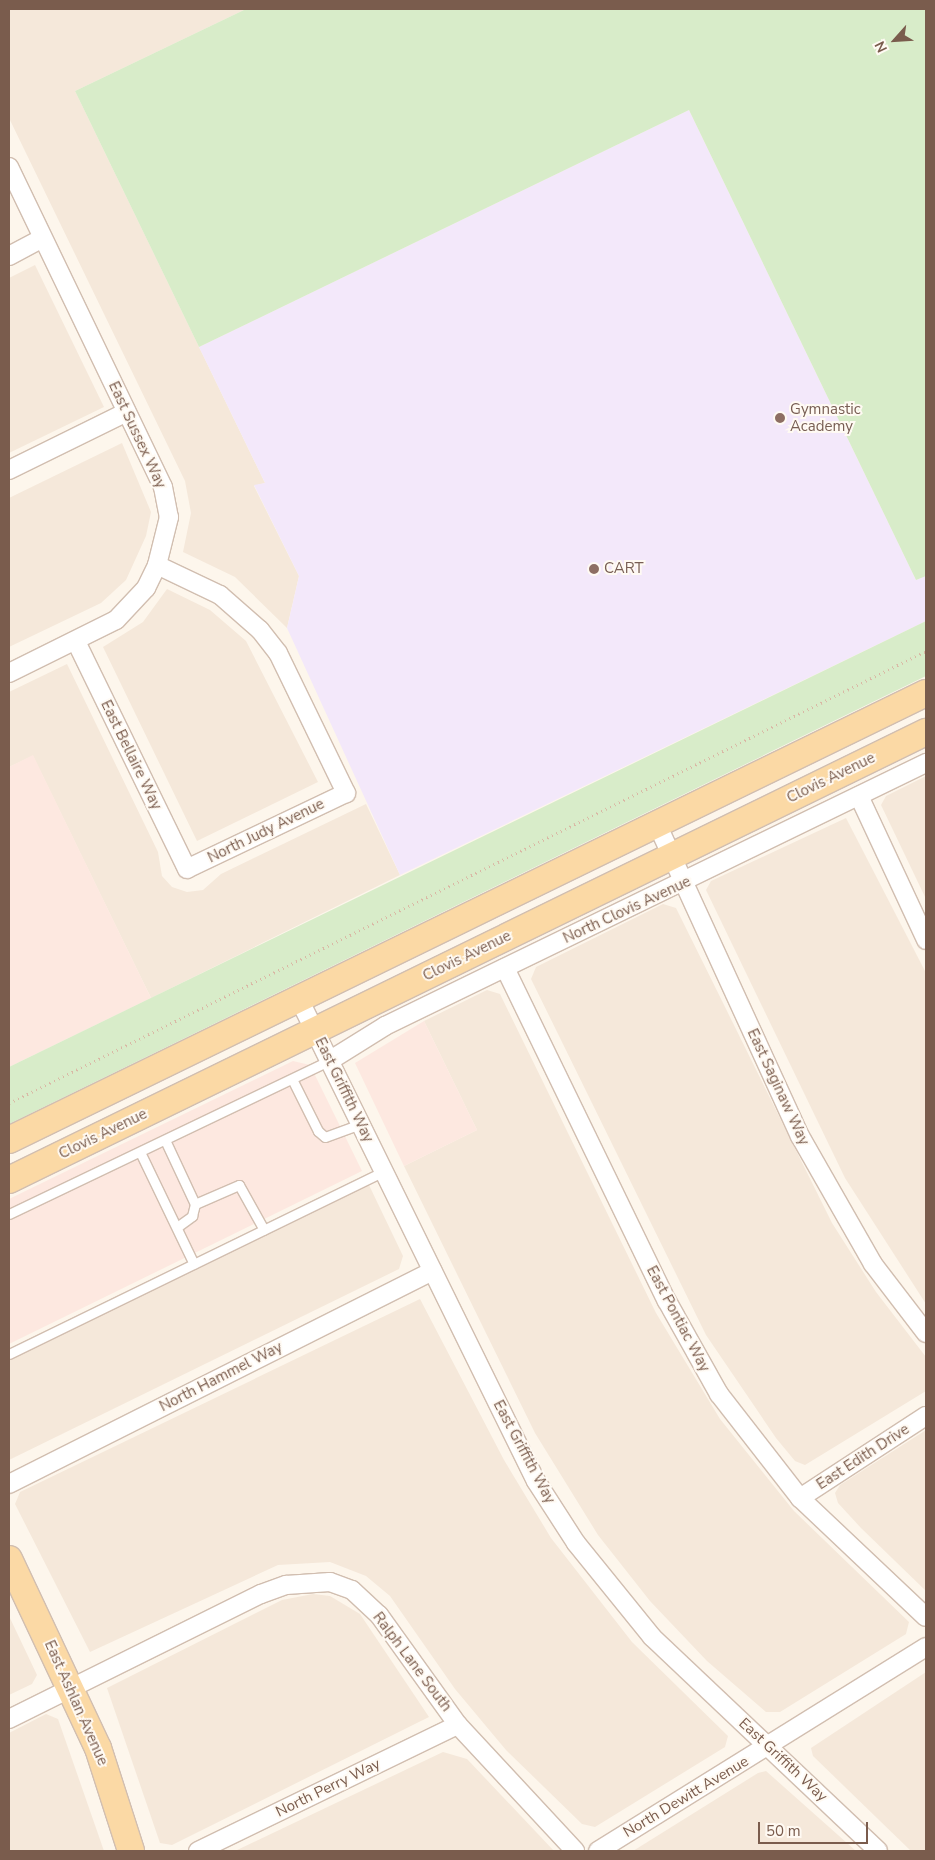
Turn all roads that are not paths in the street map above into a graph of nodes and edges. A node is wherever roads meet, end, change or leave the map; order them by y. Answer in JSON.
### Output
{"nodes":[{"id":1,"x":9,"y":167,"type":"edge"},
{"id":2,"x":43,"y":238,"type":"junction"},
{"id":3,"x":9,"y":256,"type":"edge"},
{"id":4,"x":127,"y":412,"type":"junction"},
{"id":5,"x":9,"y":470,"type":"edge"},
{"id":6,"x":157,"y":566,"type":"junction"},
{"id":7,"x":76,"y":640,"type":"junction"},
{"id":8,"x":9,"y":673,"type":"edge"},
{"id":9,"x":926,"y":693,"type":"edge"},
{"id":10,"x":926,"y":732,"type":"edge"},
{"id":11,"x":926,"y":763,"type":"edge"},
{"id":12,"x":860,"y":796,"type":"junction"},
{"id":13,"x":657,"y":824,"type":"junction"},
{"id":14,"x":671,"y":857,"type":"junction"},
{"id":15,"x":187,"y":869,"type":"joint"},
{"id":16,"x":683,"y":884,"type":"junction"},
{"id":17,"x":926,"y":940,"type":"edge"},
{"id":18,"x":505,"y":968,"type":"junction"},
{"id":19,"x":299,"y":999,"type":"junction"},
{"id":20,"x":314,"y":1030,"type":"junction"},
{"id":21,"x":329,"y":1061,"type":"junction"},
{"id":22,"x":292,"y":1079,"type":"junction"},
{"id":23,"x":360,"y":1124,"type":"junction"},
{"id":24,"x":9,"y":1140,"type":"edge"},
{"id":25,"x":166,"y":1140,"type":"junction"},
{"id":26,"x":140,"y":1152,"type":"junction"},
{"id":27,"x":384,"y":1171,"type":"junction"},
{"id":28,"x":9,"y":1180,"type":"edge"},
{"id":29,"x":195,"y":1204,"type":"junction"},
{"id":30,"x":9,"y":1214,"type":"edge"},
{"id":31,"x":177,"y":1228,"type":"junction"},
{"id":32,"x":264,"y":1230,"type":"junction"},
{"id":33,"x":194,"y":1264,"type":"junction"},
{"id":34,"x":432,"y":1271,"type":"junction"},
{"id":35,"x":926,"y":1334,"type":"edge"},
{"id":36,"x":9,"y":1354,"type":"edge"},
{"id":37,"x":926,"y":1416,"type":"edge"},
{"id":38,"x":9,"y":1484,"type":"edge"},
{"id":39,"x":800,"y":1498,"type":"junction"},
{"id":40,"x":9,"y":1559,"type":"edge"},
{"id":41,"x":926,"y":1617,"type":"edge"},
{"id":42,"x":926,"y":1647,"type":"edge"},
{"id":43,"x":71,"y":1687,"type":"junction"},
{"id":44,"x":9,"y":1719,"type":"edge"},
{"id":45,"x":458,"y":1725,"type":"junction"},
{"id":46,"x":770,"y":1746,"type":"junction"},
{"id":47,"x":132,"y":1851,"type":"edge"},
{"id":48,"x":198,"y":1851,"type":"edge"},
{"id":49,"x":575,"y":1851,"type":"edge"},
{"id":50,"x":598,"y":1851,"type":"edge"},
{"id":51,"x":878,"y":1851,"type":"edge"}],
"edges":[{"from":1,"to":2,"type":"street","name":"East Sussex Way"},
{"from":2,"to":3,"type":"street"},
{"from":2,"to":4,"type":"street","name":"East Sussex Way"},
{"from":4,"to":5,"type":"street"},
{"from":4,"to":6,"type":"street","name":"East Sussex Way"},
{"from":6,"to":7,"type":"street","name":"East Sussex Way"},
{"from":6,"to":15,"type":"street","name":"North Judy Avenue"},
{"from":7,"to":8,"type":"street","name":"East Sussex Way"},
{"from":7,"to":15,"type":"street","name":"East Bellaire Way"},
{"from":9,"to":13,"type":"main road"},
{"from":10,"to":14,"type":"main road","name":"Clovis Avenue"},
{"from":11,"to":12,"type":"street","name":"North Clovis Avenue"},
{"from":12,"to":16,"type":"street","name":"North Clovis Avenue"},
{"from":12,"to":17,"type":"street"},
{"from":13,"to":14,"type":"street","name":"East Saginaw Way"},
{"from":13,"to":19,"type":"main road"},
{"from":14,"to":16,"type":"street","name":"East Saginaw Way"},
{"from":14,"to":20,"type":"main road","name":"Clovis Avenue"},
{"from":16,"to":18,"type":"street","name":"North Clovis Avenue"},
{"from":16,"to":35,"type":"street","name":"East Saginaw Way"},
{"from":18,"to":21,"type":"street","name":"North Clovis Avenue"},
{"from":18,"to":39,"type":"street","name":"East Pontiac Way"},
{"from":19,"to":20,"type":"street","name":"East Griffith Way"},
{"from":19,"to":24,"type":"main road"},
{"from":20,"to":21,"type":"street","name":"East Griffith Way"},
{"from":20,"to":28,"type":"main road","name":"Clovis Avenue"},
{"from":21,"to":22,"type":"lane"},
{"from":21,"to":23,"type":"street","name":"East Griffith Way"},
{"from":22,"to":23,"type":"lane"},
{"from":22,"to":25,"type":"lane"},
{"from":23,"to":27,"type":"street","name":"East Griffith Way"},
{"from":25,"to":26,"type":"lane"},
{"from":25,"to":29,"type":"lane"},
{"from":26,"to":30,"type":"lane"},
{"from":26,"to":31,"type":"lane"},
{"from":27,"to":32,"type":"lane"},
{"from":27,"to":34,"type":"street","name":"East Griffith Way"},
{"from":29,"to":31,"type":"lane"},
{"from":29,"to":32,"type":"lane"},
{"from":31,"to":33,"type":"lane"},
{"from":32,"to":33,"type":"lane"},
{"from":33,"to":36,"type":"lane"},
{"from":34,"to":38,"type":"street","name":"North Hammel Way"},
{"from":34,"to":46,"type":"street","name":"East Griffith Way"},
{"from":37,"to":39,"type":"street","name":"East Edith Drive"},
{"from":39,"to":41,"type":"street","name":"East Pontiac Way"},
{"from":40,"to":43,"type":"main road","name":"East Ashlan Avenue"},
{"from":42,"to":46,"type":"street","name":"North Dewitt Avenue"},
{"from":43,"to":44,"type":"street","name":"Ralph Lane South"},
{"from":43,"to":45,"type":"street","name":"Ralph Lane South"},
{"from":43,"to":47,"type":"main road","name":"East Ashlan Avenue"},
{"from":45,"to":48,"type":"street","name":"North Perry Way"},
{"from":45,"to":49,"type":"street","name":"Ralph Lane South"},
{"from":46,"to":50,"type":"street","name":"North Dewitt Avenue"},
{"from":46,"to":51,"type":"street","name":"East Griffith Way"}]}
